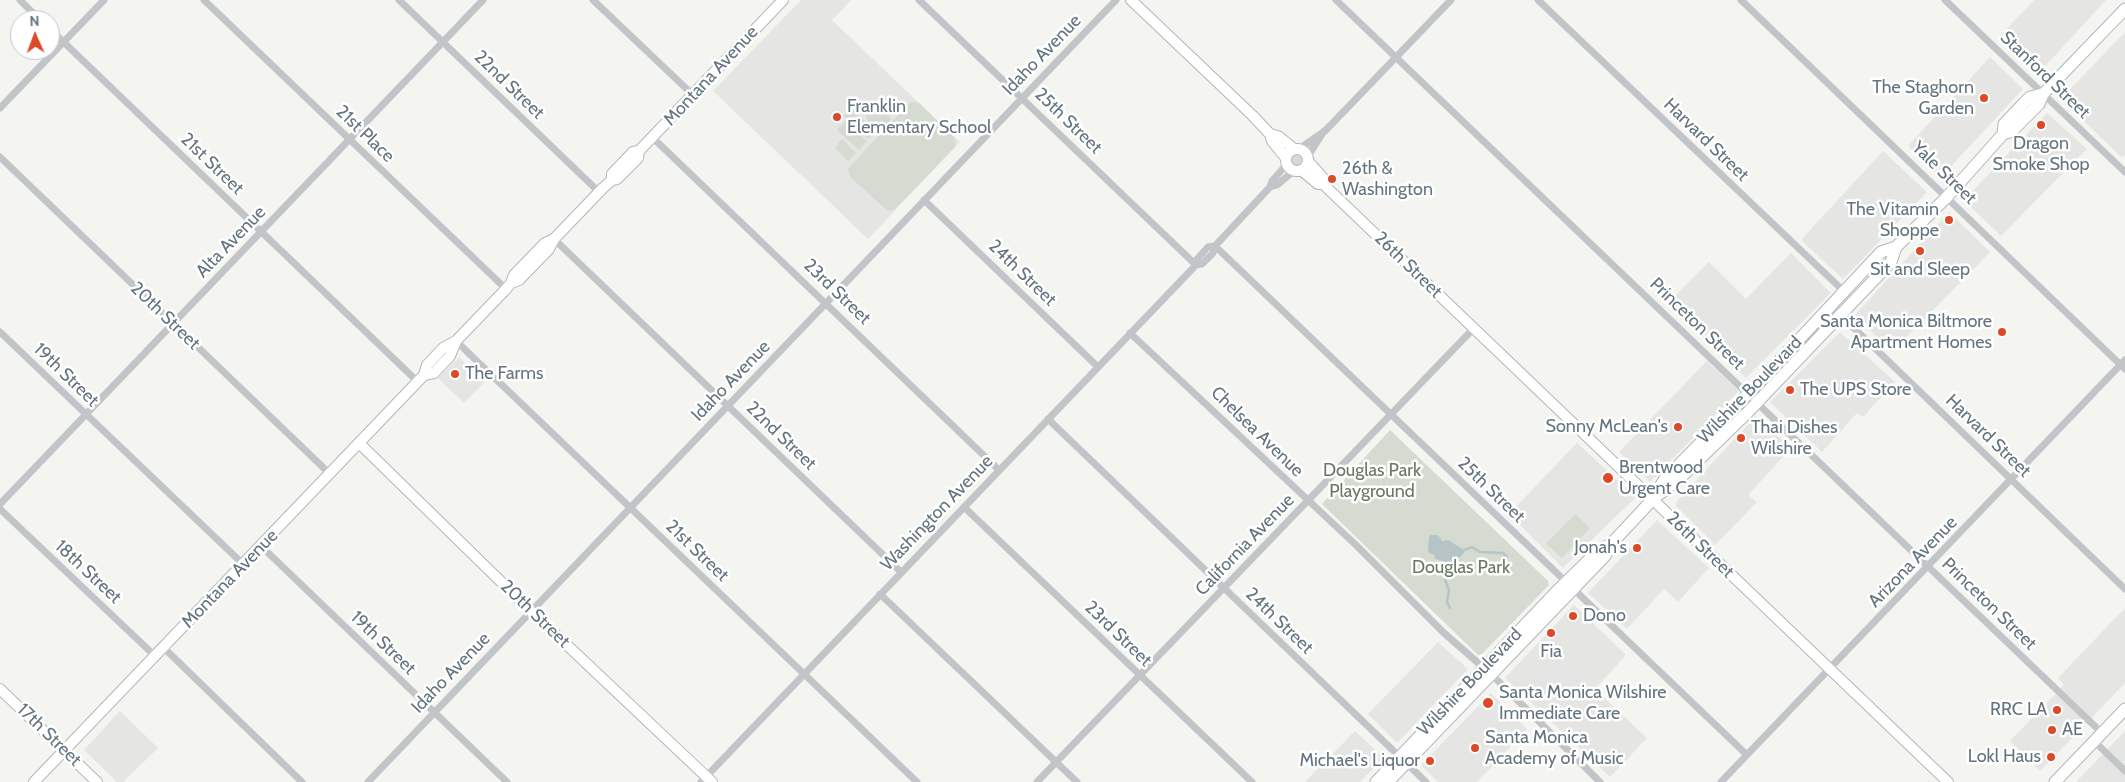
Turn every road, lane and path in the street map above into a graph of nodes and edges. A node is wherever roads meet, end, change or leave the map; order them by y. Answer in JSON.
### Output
{"nodes":[{"id":1,"x":20,"y":0,"type":"edge"},
{"id":2,"x":104,"y":0,"type":"edge"},
{"id":3,"x":204,"y":0,"type":"edge"},
{"id":4,"x":399,"y":0,"type":"edge"},
{"id":5,"x":483,"y":0,"type":"edge"},
{"id":6,"x":593,"y":0,"type":"edge"},
{"id":7,"x":919,"y":0,"type":"edge"},
{"id":8,"x":1116,"y":0,"type":"edge"},
{"id":9,"x":1131,"y":0,"type":"edge"},
{"id":10,"x":1336,"y":0,"type":"edge"},
{"id":11,"x":1451,"y":0,"type":"edge"},
{"id":12,"x":1538,"y":0,"type":"edge"},
{"id":13,"x":1741,"y":0,"type":"edge"},
{"id":14,"x":1945,"y":0,"type":"edge"},
{"id":15,"x":778,"y":2,"type":"edge"},
{"id":16,"x":2125,"y":9,"type":"edge"},
{"id":17,"x":30,"y":10,"type":"edge"},
{"id":18,"x":60,"y":39,"type":"edge"},
{"id":19,"x":63,"y":42,"type":"junction"},
{"id":20,"x":443,"y":42,"type":"junction"},
{"id":21,"x":1396,"y":57,"type":"junction"},
{"id":22,"x":2044,"y":94,"type":"junction"},
{"id":23,"x":692,"y":95,"type":"junction"},
{"id":24,"x":1022,"y":98,"type":"junction"},
{"id":25,"x":0,"y":108,"type":"edge"},
{"id":26,"x":1324,"y":131,"type":"junction"},
{"id":27,"x":1270,"y":134,"type":"junction"},
{"id":28,"x":652,"y":137,"type":"junction"},
{"id":29,"x":349,"y":140,"type":"junction"},
{"id":30,"x":1297,"y":149,"type":"junction"},
{"id":31,"x":0,"y":157,"type":"edge"},
{"id":32,"x":1308,"y":158,"type":"junction"},
{"id":33,"x":1292,"y":166,"type":"junction"},
{"id":34,"x":2125,"y":172,"type":"edge"},
{"id":35,"x":1323,"y":184,"type":"junction"},
{"id":36,"x":600,"y":192,"type":"junction"},
{"id":37,"x":1947,"y":197,"type":"junction"},
{"id":38,"x":924,"y":200,"type":"junction"},
{"id":39,"x":262,"y":233,"type":"junction"},
{"id":40,"x":554,"y":239,"type":"junction"},
{"id":41,"x":1215,"y":246,"type":"junction"},
{"id":42,"x":1896,"y":247,"type":"junction"},
{"id":43,"x":1196,"y":265,"type":"junction"},
{"id":44,"x":509,"y":286,"type":"junction"},
{"id":45,"x":1844,"y":291,"type":"junction"},
{"id":46,"x":1854,"y":300,"type":"junction"},
{"id":47,"x":827,"y":302,"type":"junction"},
{"id":48,"x":1830,"y":305,"type":"junction"},
{"id":49,"x":1840,"y":315,"type":"junction"},
{"id":50,"x":172,"y":322,"type":"junction"},
{"id":51,"x":1474,"y":328,"type":"junction"},
{"id":52,"x":0,"y":332,"type":"edge"},
{"id":53,"x":1130,"y":333,"type":"junction"},
{"id":54,"x":456,"y":341,"type":"junction"},
{"id":55,"x":2124,"y":365,"type":"edge"},
{"id":56,"x":1098,"y":367,"type":"junction"},
{"id":57,"x":421,"y":378,"type":"junction"},
{"id":58,"x":1748,"y":394,"type":"junction"},
{"id":59,"x":1757,"y":403,"type":"junction"},
{"id":60,"x":728,"y":405,"type":"junction"},
{"id":61,"x":85,"y":415,"type":"junction"},
{"id":62,"x":1390,"y":415,"type":"junction"},
{"id":63,"x":1048,"y":419,"type":"junction"},
{"id":64,"x":359,"y":443,"type":"junction"},
{"id":65,"x":999,"y":470,"type":"junction"},
{"id":66,"x":330,"y":474,"type":"junction"},
{"id":67,"x":2012,"y":480,"type":"junction"},
{"id":68,"x":1653,"y":499,"type":"junction"},
{"id":69,"x":1307,"y":501,"type":"junction"},
{"id":70,"x":0,"y":504,"type":"edge"},
{"id":71,"x":964,"y":507,"type":"junction"},
{"id":72,"x":630,"y":508,"type":"junction"},
{"id":73,"x":0,"y":509,"type":"edge"},
{"id":74,"x":261,"y":546,"type":"junction"},
{"id":75,"x":243,"y":564,"type":"junction"},
{"id":76,"x":1929,"y":567,"type":"junction"},
{"id":77,"x":901,"y":572,"type":"junction"},
{"id":78,"x":1570,"y":585,"type":"junction"},
{"id":79,"x":1224,"y":588,"type":"junction"},
{"id":80,"x":2125,"y":589,"type":"edge"},
{"id":81,"x":880,"y":594,"type":"junction"},
{"id":82,"x":532,"y":612,"type":"junction"},
{"id":83,"x":164,"y":648,"type":"junction"},
{"id":84,"x":155,"y":656,"type":"junction"},
{"id":85,"x":1830,"y":670,"type":"junction"},
{"id":86,"x":1488,"y":672,"type":"junction"},
{"id":87,"x":805,"y":674,"type":"junction"},
{"id":88,"x":1141,"y":676,"type":"junction"},
{"id":89,"x":0,"y":689,"type":"edge"},
{"id":90,"x":2125,"y":709,"type":"edge"},
{"id":91,"x":434,"y":712,"type":"junction"},
{"id":92,"x":2102,"y":733,"type":"junction"},
{"id":93,"x":2094,"y":741,"type":"junction"},
{"id":94,"x":64,"y":751,"type":"junction"},
{"id":95,"x":1747,"y":755,"type":"junction"},
{"id":96,"x":1402,"y":760,"type":"junction"},
{"id":97,"x":1056,"y":762,"type":"junction"},
{"id":98,"x":2125,"y":771,"type":"edge"},
{"id":99,"x":707,"y":780,"type":"edge"},
{"id":100,"x":34,"y":782,"type":"edge"},
{"id":101,"x":97,"y":782,"type":"edge"},
{"id":102,"x":302,"y":782,"type":"edge"},
{"id":103,"x":368,"y":782,"type":"edge"},
{"id":104,"x":507,"y":782,"type":"edge"},
{"id":105,"x":917,"y":782,"type":"edge"},
{"id":106,"x":1037,"y":782,"type":"edge"},
{"id":107,"x":1077,"y":782,"type":"edge"},
{"id":108,"x":1252,"y":782,"type":"edge"},
{"id":109,"x":1376,"y":782,"type":"edge"},
{"id":110,"x":1388,"y":782,"type":"edge"},
{"id":111,"x":1426,"y":782,"type":"edge"},
{"id":112,"x":1600,"y":782,"type":"edge"},
{"id":113,"x":1721,"y":782,"type":"edge"},
{"id":114,"x":1948,"y":782,"type":"edge"},
{"id":115,"x":2055,"y":782,"type":"edge"}],
"edges":[{"from":1,"to":17,"type":"street"},
{"from":2,"to":19,"type":"street"},
{"from":3,"to":29,"type":"street","name":"21st Place"},
{"from":4,"to":20,"type":"street","name":"22nd Street"},
{"from":5,"to":20,"type":"street","name":"Alta Avenue"},
{"from":6,"to":23,"type":"street"},
{"from":7,"to":24,"type":"street","name":"25th Street"},
{"from":8,"to":24,"type":"street","name":"Idaho Avenue"},
{"from":9,"to":27,"type":"street","name":"26th Street"},
{"from":10,"to":21,"type":"street","name":"Princeton Street"},
{"from":11,"to":21,"type":"street"},
{"from":12,"to":45,"type":"street","name":"Harvard Street"},
{"from":13,"to":37,"type":"street","name":"Yale Street"},
{"from":14,"to":22,"type":"street","name":"Stanford Street"},
{"from":15,"to":23,"type":"street","name":"Montana Avenue"},
{"from":16,"to":22,"type":"main road","name":"Wilshire Boulevard"},
{"from":18,"to":19,"type":"street","name":"21st Street"},
{"from":19,"to":25,"type":"street"},
{"from":19,"to":39,"type":"street","name":"21st Street"},
{"from":20,"to":29,"type":"street","name":"Alta Avenue"},
{"from":20,"to":36,"type":"street","name":"22nd Street"},
{"from":21,"to":26,"type":"street"},
{"from":21,"to":58,"type":"street","name":"Princeton Street"},
{"from":22,"to":34,"type":"street","name":"Stanford Street"},
{"from":22,"to":37,"type":"main road","name":"Wilshire Boulevard"},
{"from":23,"to":28,"type":"street","name":"Montana Avenue"},
{"from":24,"to":38,"type":"street","name":"Idaho Avenue"},
{"from":24,"to":43,"type":"street","name":"25th Street"},
{"from":26,"to":30,"type":"street"},
{"from":26,"to":32,"type":"street"},
{"from":27,"to":30,"type":"street","name":"26th Street"},
{"from":27,"to":33,"type":"street","name":"26th Street"},
{"from":28,"to":36,"type":"street","name":"Montana Avenue"},
{"from":28,"to":47,"type":"street","name":"23rd Street"},
{"from":29,"to":39,"type":"street","name":"Alta Avenue"},
{"from":29,"to":44,"type":"street","name":"21st Place"},
{"from":30,"to":32,"type":"street","name":"26th Street"},
{"from":30,"to":33,"type":"street"},
{"from":31,"to":50,"type":"street","name":"20th Street"},
{"from":32,"to":33,"type":"street"},
{"from":32,"to":35,"type":"street","name":"26th Street"},
{"from":33,"to":35,"type":"street","name":"26th Street"},
{"from":33,"to":41,"type":"street","name":"Washington Avenue"},
{"from":35,"to":51,"type":"street","name":"26th Street"},
{"from":36,"to":40,"type":"street","name":"Montana Avenue"},
{"from":37,"to":42,"type":"main road","name":"Wilshire Boulevard"},
{"from":37,"to":55,"type":"street","name":"Yale Street"},
{"from":38,"to":47,"type":"street","name":"Idaho Avenue"},
{"from":38,"to":56,"type":"street","name":"24th Street"},
{"from":39,"to":50,"type":"street","name":"Alta Avenue"},
{"from":39,"to":57,"type":"street","name":"21st Street"},
{"from":40,"to":44,"type":"street","name":"Montana Avenue"},
{"from":40,"to":60,"type":"street","name":"22nd Street"},
{"from":41,"to":43,"type":"street","name":"Washington Avenue"},
{"from":41,"to":62,"type":"street","name":"25th Street"},
{"from":42,"to":45,"type":"main road","name":"Wilshire Boulevard"},
{"from":42,"to":46,"type":"main road","name":"Wilshire Boulevard"},
{"from":43,"to":53,"type":"street","name":"Washington Avenue"},
{"from":44,"to":54,"type":"street","name":"Montana Avenue"},
{"from":45,"to":46,"type":"street","name":"Harvard Street"},
{"from":45,"to":48,"type":"main road","name":"Wilshire Boulevard"},
{"from":46,"to":49,"type":"main road","name":"Wilshire Boulevard"},
{"from":47,"to":60,"type":"street","name":"Idaho Avenue"},
{"from":47,"to":65,"type":"street","name":"23rd Street"},
{"from":48,"to":49,"type":"street","name":"Harvard Street"},
{"from":48,"to":58,"type":"main road","name":"Wilshire Boulevard"},
{"from":49,"to":59,"type":"main road","name":"Wilshire Boulevard"},
{"from":49,"to":67,"type":"street","name":"Harvard Street"},
{"from":50,"to":61,"type":"street","name":"Alta Avenue"},
{"from":50,"to":66,"type":"street","name":"20th Street"},
{"from":51,"to":62,"type":"street","name":"California Avenue"},
{"from":51,"to":68,"type":"street","name":"26th Street"},
{"from":52,"to":61,"type":"street","name":"19th Street"},
{"from":53,"to":56,"type":"street","name":"Washington Avenue"},
{"from":53,"to":69,"type":"street","name":"Chelsea Avenue"},
{"from":54,"to":57,"type":"street","name":"Montana Avenue"},
{"from":54,"to":72,"type":"street","name":"21st Street"},
{"from":55,"to":67,"type":"street","name":"Arizona Avenue"},
{"from":56,"to":63,"type":"street","name":"Washington Avenue"},
{"from":57,"to":64,"type":"street","name":"Montana Avenue"},
{"from":58,"to":59,"type":"street","name":"Princeton Street"},
{"from":58,"to":68,"type":"main road","name":"Wilshire Boulevard"},
{"from":59,"to":68,"type":"main road","name":"Wilshire Boulevard"},
{"from":59,"to":76,"type":"street","name":"Princeton Street"},
{"from":60,"to":72,"type":"street","name":"Idaho Avenue"},
{"from":60,"to":77,"type":"street","name":"22nd Street"},
{"from":61,"to":70,"type":"street","name":"Alta Avenue"},
{"from":61,"to":75,"type":"street","name":"19th Street"},
{"from":62,"to":69,"type":"street","name":"California Avenue"},
{"from":62,"to":78,"type":"street","name":"25th Street"},
{"from":63,"to":65,"type":"street","name":"Washington Avenue"},
{"from":63,"to":79,"type":"street","name":"24th Street"},
{"from":64,"to":66,"type":"street","name":"Montana Avenue"},
{"from":64,"to":82,"type":"street","name":"20th Street"},
{"from":65,"to":71,"type":"street","name":"Washington Avenue"},
{"from":66,"to":74,"type":"street","name":"Montana Avenue"},
{"from":67,"to":76,"type":"street","name":"Arizona Avenue"},
{"from":67,"to":80,"type":"street","name":"Harvard Street"},
{"from":68,"to":78,"type":"main road","name":"Wilshire Boulevard"},
{"from":68,"to":85,"type":"street","name":"26th Street"},
{"from":69,"to":79,"type":"street","name":"California Avenue"},
{"from":69,"to":86,"type":"street","name":"Chelsea Avenue"},
{"from":71,"to":77,"type":"street","name":"Washington Avenue"},
{"from":71,"to":88,"type":"street","name":"23rd Street"},
{"from":72,"to":82,"type":"street","name":"Idaho Avenue"},
{"from":72,"to":87,"type":"street","name":"21st Street"},
{"from":73,"to":84,"type":"street","name":"18th Street"},
{"from":74,"to":75,"type":"street","name":"Montana Avenue"},
{"from":74,"to":91,"type":"street","name":"19th Street"},
{"from":75,"to":83,"type":"street","name":"Montana Avenue"},
{"from":76,"to":85,"type":"street","name":"Arizona Avenue"},
{"from":76,"to":92,"type":"street","name":"Princeton Street"},
{"from":77,"to":81,"type":"street","name":"Washington Avenue"},
{"from":78,"to":86,"type":"main road","name":"Wilshire Boulevard"},
{"from":78,"to":95,"type":"street","name":"25th Street"},
{"from":79,"to":88,"type":"street","name":"California Avenue"},
{"from":79,"to":96,"type":"street","name":"24th Street"},
{"from":81,"to":87,"type":"street","name":"Washington Avenue"},
{"from":81,"to":97,"type":"street"},
{"from":82,"to":91,"type":"street","name":"Idaho Avenue"},
{"from":82,"to":99,"type":"street","name":"20th Street"},
{"from":83,"to":84,"type":"street","name":"Montana Avenue"},
{"from":83,"to":102,"type":"street"},
{"from":84,"to":94,"type":"street","name":"Montana Avenue"},
{"from":85,"to":95,"type":"street","name":"Arizona Avenue"},
{"from":85,"to":114,"type":"street","name":"26th Street"},
{"from":86,"to":96,"type":"main road","name":"Wilshire Boulevard"},
{"from":86,"to":112,"type":"street","name":"Chelsea Avenue"},
{"from":87,"to":99,"type":"street","name":"Washington Avenue"},
{"from":87,"to":105,"type":"street","name":"21st Street"},
{"from":88,"to":97,"type":"street","name":"California Avenue"},
{"from":88,"to":108,"type":"street","name":"23rd Street"},
{"from":89,"to":94,"type":"street","name":"17th Street"},
{"from":90,"to":92,"type":"main road"},
{"from":91,"to":103,"type":"street","name":"Idaho Avenue"},
{"from":91,"to":104,"type":"street","name":"19th Street"},
{"from":92,"to":93,"type":"main road"},
{"from":93,"to":98,"type":"street"},
{"from":93,"to":115,"type":"main road"},
{"from":94,"to":100,"type":"street","name":"Montana Avenue"},
{"from":94,"to":101,"type":"street","name":"17th Street"},
{"from":95,"to":113,"type":"street","name":"Arizona Avenue"},
{"from":96,"to":109,"type":"main road","name":"Wilshire Boulevard"},
{"from":96,"to":110,"type":"main road","name":"Wilshire Boulevard"},
{"from":96,"to":111,"type":"street","name":"24th Street"},
{"from":97,"to":106,"type":"street","name":"California Avenue"},
{"from":97,"to":107,"type":"street"}]}
